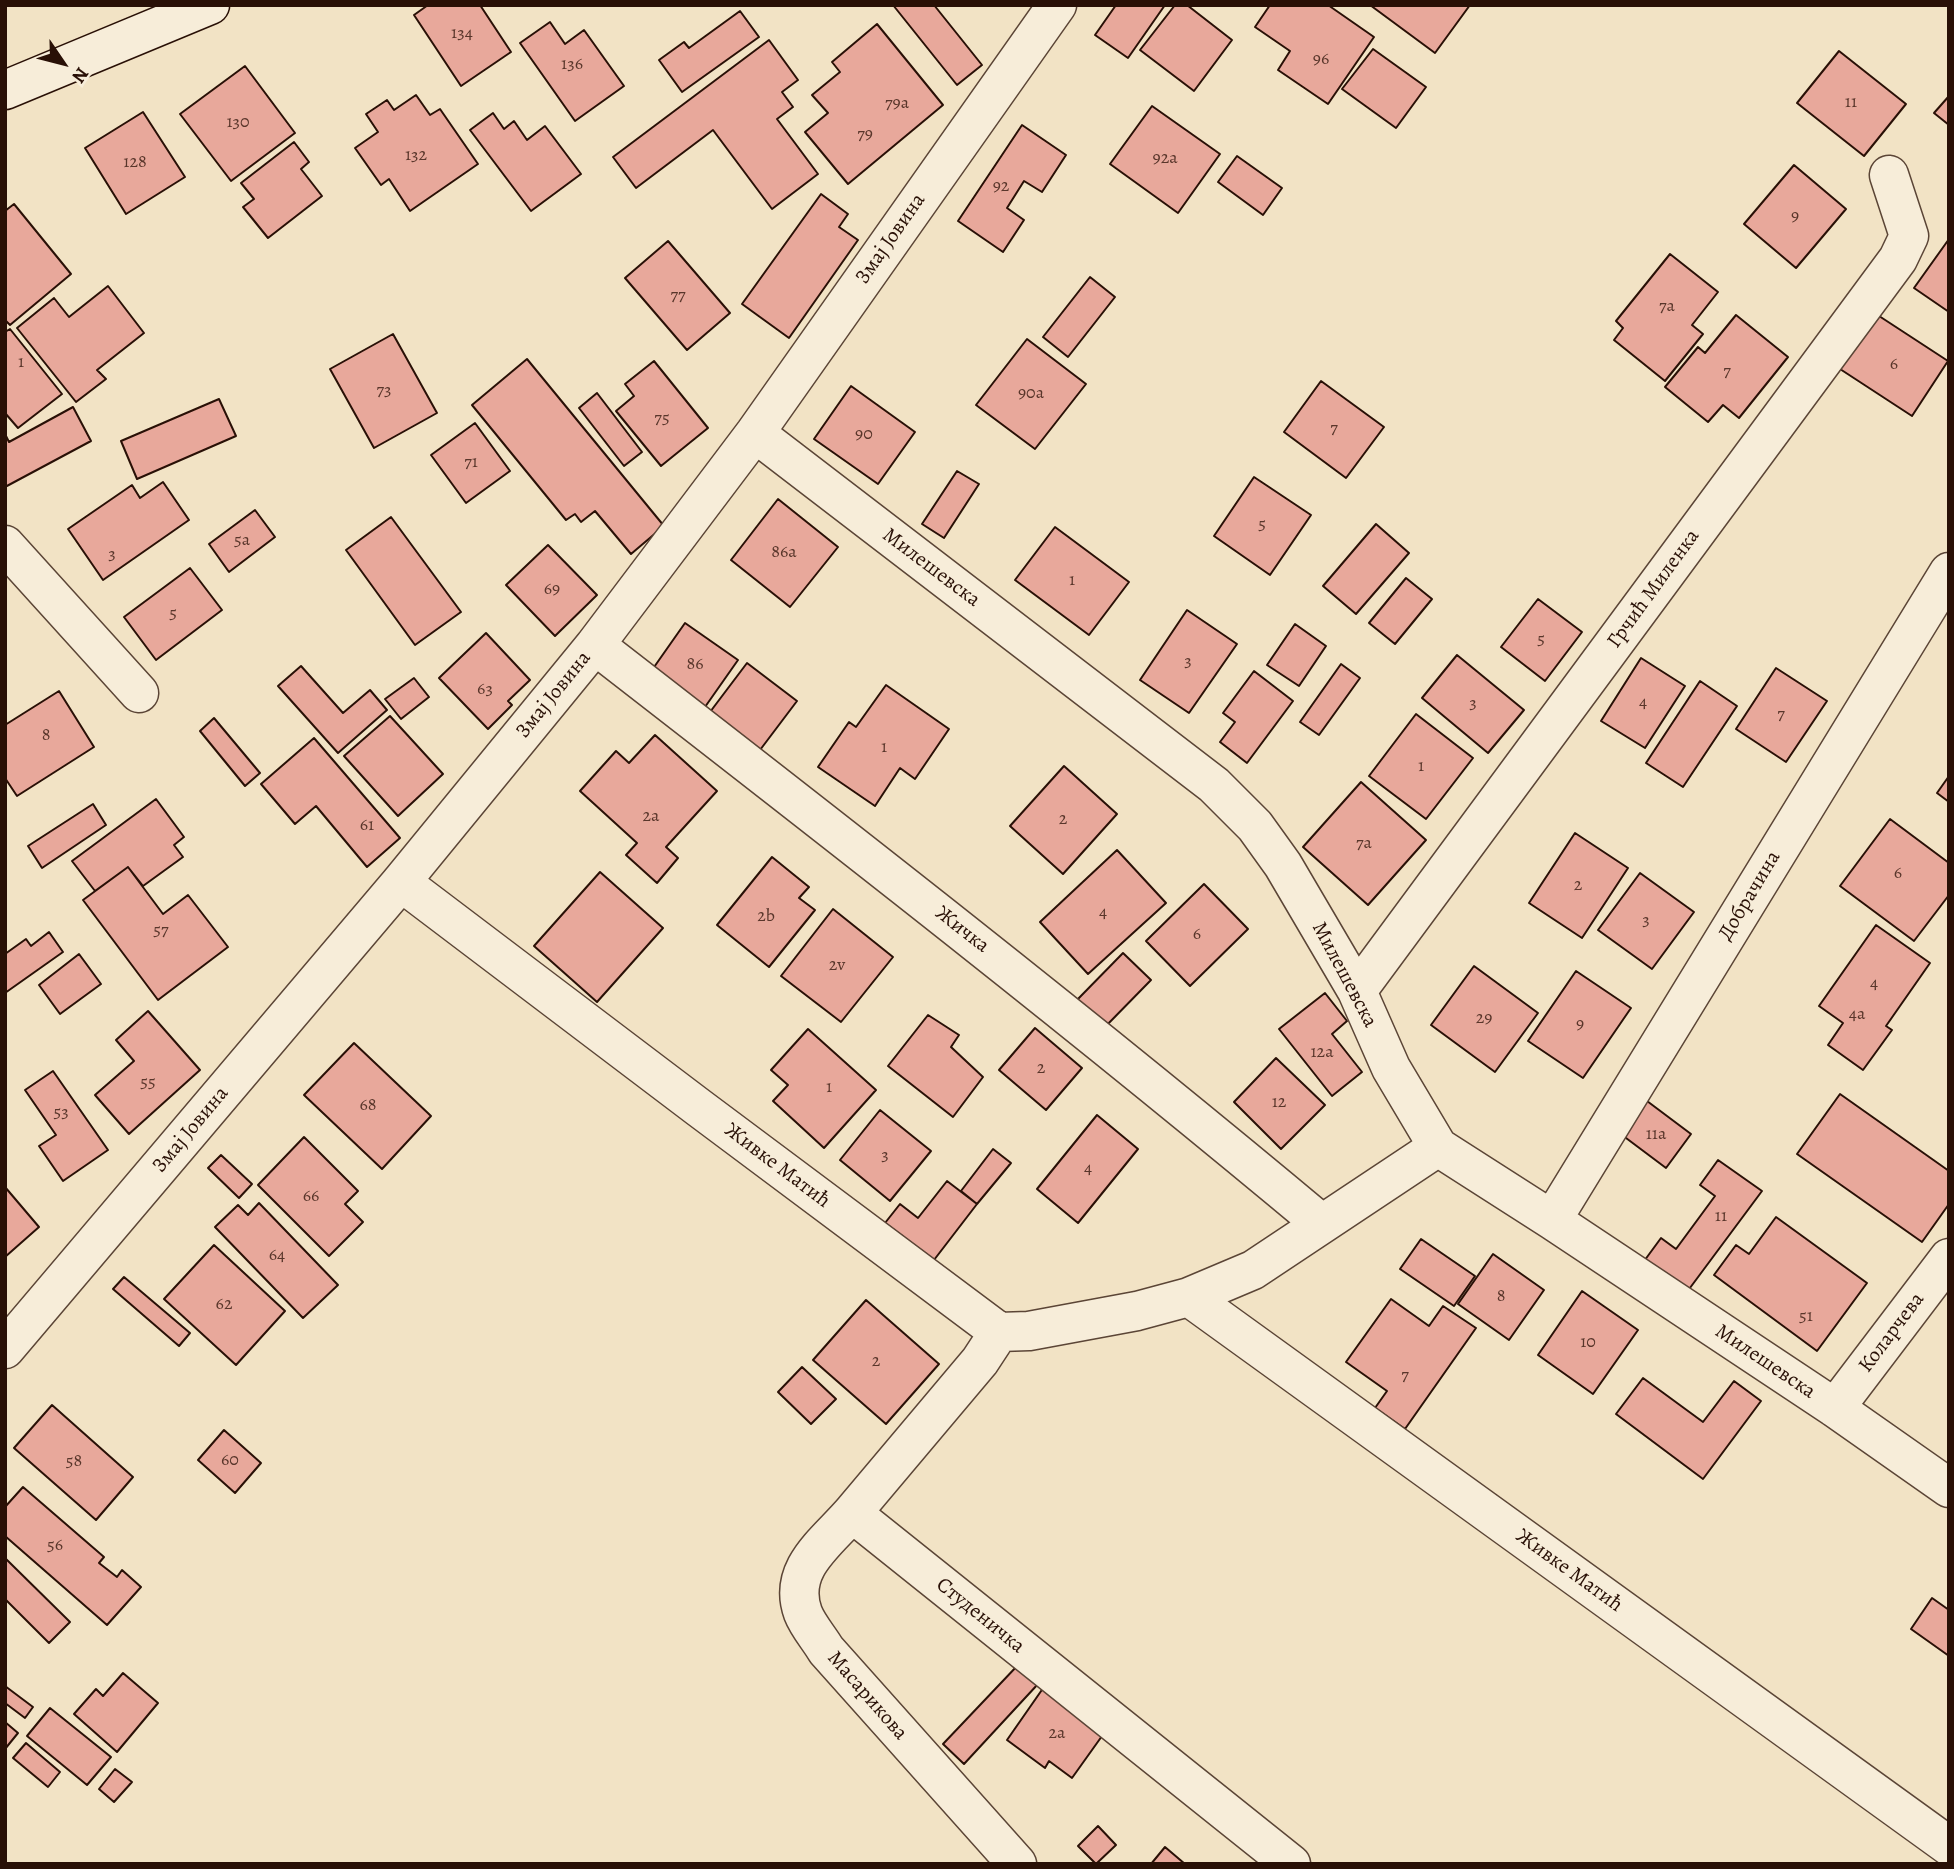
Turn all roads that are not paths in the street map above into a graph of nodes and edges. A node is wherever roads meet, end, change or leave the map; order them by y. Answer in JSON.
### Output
{"nodes":[{"id":1,"x":210,"y":5,"type":"edge"},
{"id":2,"x":1057,"y":5,"type":"edge"},
{"id":3,"x":5,"y":90,"type":"edge"},
{"id":4,"x":1889,"y":175,"type":"dead end"},
{"id":5,"x":755,"y":433,"type":"junction"},
{"id":6,"x":5,"y":545,"type":"edge"},
{"id":7,"x":1949,"y":572,"type":"edge"},
{"id":8,"x":595,"y":645,"type":"junction"},
{"id":9,"x":139,"y":693,"type":"dead end"},
{"id":10,"x":401,"y":882,"type":"junction"},
{"id":11,"x":1357,"y":991,"type":"junction"},
{"id":12,"x":1438,"y":1147,"type":"junction"},
{"id":13,"x":1552,"y":1220,"type":"junction"},
{"id":14,"x":1322,"y":1224,"type":"junction"},
{"id":15,"x":1949,"y":1258,"type":"edge"},
{"id":16,"x":1189,"y":1297,"type":"junction"},
{"id":17,"x":999,"y":1332,"type":"junction"},
{"id":18,"x":5,"y":1349,"type":"edge"},
{"id":19,"x":1835,"y":1408,"type":"junction"},
{"id":20,"x":1949,"y":1488,"type":"edge"},
{"id":21,"x":852,"y":1513,"type":"junction"},
{"id":22,"x":1949,"y":1846,"type":"edge"},
{"id":23,"x":1017,"y":1864,"type":"edge"},
{"id":24,"x":1291,"y":1864,"type":"edge"}],
"edges":[{"from":1,"to":3,"type":"street"},
{"from":2,"to":5,"type":"street","name":"Змај Јовина"},
{"from":4,"to":11,"type":"street","name":"Грчић Миленка"},
{"from":5,"to":8,"type":"street","name":"Змај Јовина"},
{"from":5,"to":11,"type":"street","name":"Милешевска"},
{"from":6,"to":9,"type":"street"},
{"from":7,"to":13,"type":"street","name":"Добрачина"},
{"from":8,"to":10,"type":"street","name":"Змај Јовина"},
{"from":8,"to":14,"type":"street","name":"Жичка"},
{"from":10,"to":17,"type":"street","name":"Живке Матић"},
{"from":10,"to":18,"type":"street","name":"Змај Јовина"},
{"from":11,"to":12,"type":"street","name":"Милешевска"},
{"from":12,"to":13,"type":"street","name":"Милешевска"},
{"from":12,"to":14,"type":"street"},
{"from":13,"to":19,"type":"street","name":"Милешевска"},
{"from":14,"to":16,"type":"street"},
{"from":15,"to":19,"type":"street","name":"Коларчева"},
{"from":16,"to":17,"type":"street"},
{"from":16,"to":22,"type":"street","name":"Живке Матић"},
{"from":17,"to":21,"type":"street"},
{"from":19,"to":20,"type":"street","name":"Милешевска"},
{"from":21,"to":23,"type":"street","name":"Масарикова"},
{"from":21,"to":24,"type":"street","name":"Студеничка"}]}
